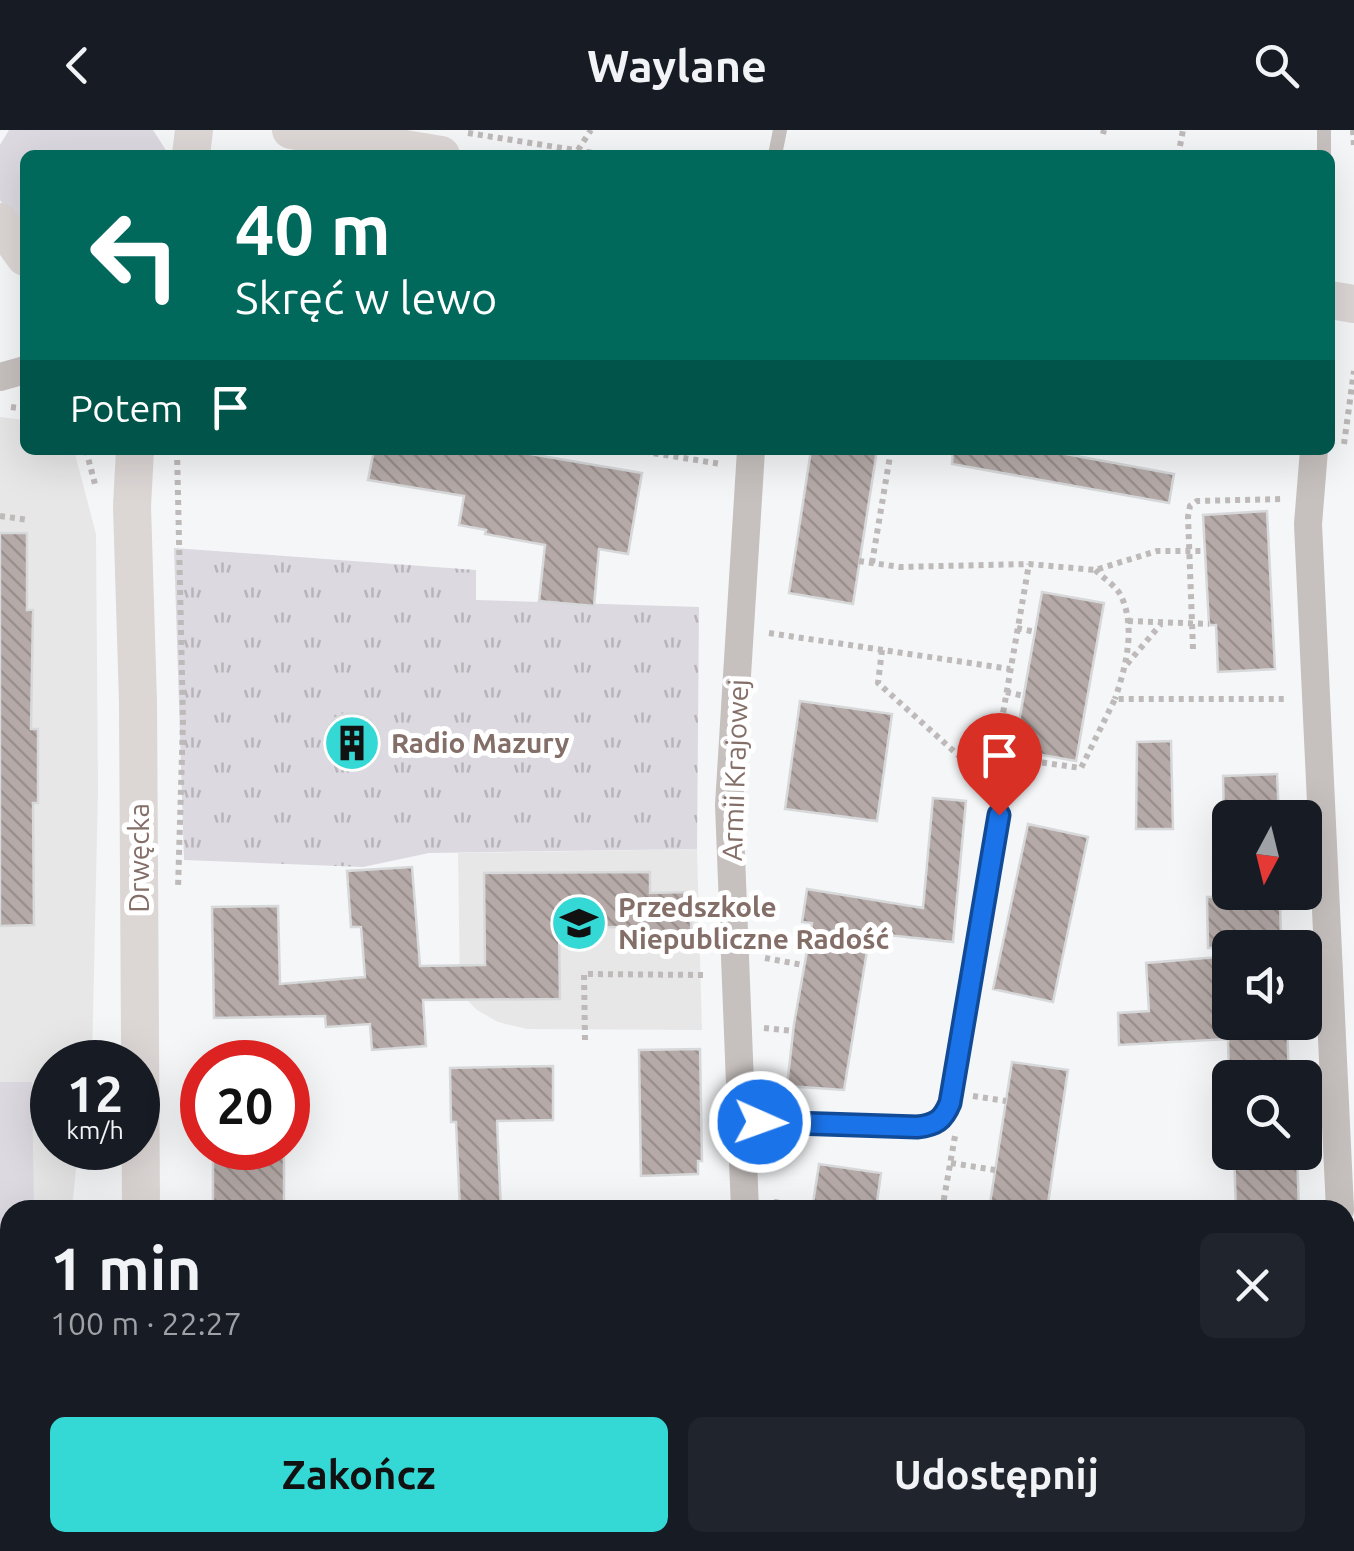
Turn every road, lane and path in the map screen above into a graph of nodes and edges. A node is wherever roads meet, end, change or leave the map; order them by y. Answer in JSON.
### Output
{"nodes":[{"id":1,"x":292,"y":130,"type":"edge"},
{"id":2,"x":590,"y":130,"type":"edge"},
{"id":3,"x":1183,"y":130,"type":"edge"},
{"id":4,"x":1353,"y":130,"type":"edge"},
{"id":5,"x":453,"y":144,"type":"edge"},
{"id":6,"x":1180,"y":146,"type":"dead end"},
{"id":7,"x":1354,"y":146,"type":"edge"},
{"id":8,"x":578,"y":150,"type":"joint"},
{"id":9,"x":0,"y":222,"type":"edge"},
{"id":10,"x":20,"y":250,"type":"edge"},
{"id":11,"x":118,"y":455,"type":"edge"},
{"id":12,"x":135,"y":455,"type":"edge"},
{"id":13,"x":177,"y":455,"type":"edge"},
{"id":14,"x":665,"y":455,"type":"edge"},
{"id":15,"x":751,"y":455,"type":"edge"},
{"id":16,"x":891,"y":455,"type":"edge"},
{"id":17,"x":1314,"y":455,"type":"edge"},
{"id":18,"x":721,"y":464,"type":"dead end"},
{"id":19,"x":872,"y":484,"type":"dead end"},
{"id":20,"x":885,"y":486,"type":"junction"},
{"id":21,"x":1296,"y":498,"type":"dead end"},
{"id":22,"x":132,"y":506,"type":"junction"},
{"id":23,"x":0,"y":516,"type":"edge"},
{"id":24,"x":29,"y":520,"type":"dead end"},
{"id":25,"x":1189,"y":551,"type":"junction"},
{"id":26,"x":1205,"y":551,"type":"dead end"},
{"id":27,"x":860,"y":561,"type":"dead end"},
{"id":28,"x":872,"y":563,"type":"junction"},
{"id":29,"x":1029,"y":564,"type":"junction"},
{"id":30,"x":1095,"y":570,"type":"junction"},
{"id":31,"x":1128,"y":621,"type":"junction"},
{"id":32,"x":1162,"y":622,"type":"junction"},
{"id":33,"x":1192,"y":624,"type":"junction"},
{"id":34,"x":1209,"y":624,"type":"dead end"},
{"id":35,"x":1017,"y":628,"type":"junction"},
{"id":36,"x":1035,"y":632,"type":"dead end"},
{"id":37,"x":770,"y":634,"type":"dead end"},
{"id":38,"x":1192,"y":649,"type":"dead end"},
{"id":39,"x":882,"y":650,"type":"junction"},
{"id":40,"x":1126,"y":665,"type":"junction"},
{"id":41,"x":1010,"y":669,"type":"junction"},
{"id":42,"x":1006,"y":692,"type":"junction"},
{"id":43,"x":1024,"y":696,"type":"dead end"},
{"id":44,"x":1115,"y":700,"type":"junction"},
{"id":45,"x":1302,"y":700,"type":"dead end"},
{"id":46,"x":1010,"y":758,"type":"junction"},
{"id":47,"x":999,"y":815,"type":"dead end"},
{"id":48,"x":178,"y":906,"type":"dead end"},
{"id":49,"x":759,"y":956,"type":"dead end"},
{"id":50,"x":803,"y":965,"type":"dead end"},
{"id":51,"x":713,"y":976,"type":"dead end"},
{"id":52,"x":759,"y":1028,"type":"dead end"},
{"id":53,"x":793,"y":1031,"type":"dead end"},
{"id":54,"x":585,"y":1040,"type":"dead end"},
{"id":55,"x":962,"y":1094,"type":"dead end"},
{"id":56,"x":1006,"y":1101,"type":"dead end"},
{"id":57,"x":742,"y":1121,"type":"junction"},
{"id":58,"x":951,"y":1163,"type":"dead end"},
{"id":59,"x":996,"y":1170,"type":"dead end"},
{"id":60,"x":141,"y":1200,"type":"edge"},
{"id":61,"x":752,"y":1200,"type":"edge"},
{"id":62,"x":1340,"y":1200,"type":"edge"}],
"edges":[{"from":1,"to":5,"type":"street"},
{"from":2,"to":8,"type":"path"},
{"from":3,"to":6,"type":"path"},
{"from":4,"to":7,"type":"path"},
{"from":5,"to":8,"type":"path"},
{"from":9,"to":10,"type":"street"},
{"from":11,"to":22,"type":"street","name":"Drwęcka"},
{"from":12,"to":22,"type":"street","name":"Drwęcka"},
{"from":13,"to":48,"type":"path"},
{"from":14,"to":18,"type":"path"},
{"from":15,"to":57,"type":"street","name":"Armii Krajowej"},
{"from":16,"to":20,"type":"path"},
{"from":17,"to":62,"type":"street"},
{"from":19,"to":20,"type":"path"},
{"from":20,"to":28,"type":"path"},
{"from":21,"to":25,"type":"path"},
{"from":22,"to":60,"type":"street","name":"Drwęcka"},
{"from":23,"to":24,"type":"path"},
{"from":25,"to":26,"type":"path"},
{"from":25,"to":30,"type":"path"},
{"from":25,"to":33,"type":"path"},
{"from":27,"to":28,"type":"path"},
{"from":28,"to":29,"type":"path"},
{"from":29,"to":30,"type":"path"},
{"from":29,"to":35,"type":"path"},
{"from":30,"to":31,"type":"path"},
{"from":31,"to":32,"type":"path"},
{"from":31,"to":40,"type":"path"},
{"from":32,"to":33,"type":"path"},
{"from":32,"to":40,"type":"path"},
{"from":33,"to":34,"type":"path"},
{"from":33,"to":38,"type":"path"},
{"from":35,"to":36,"type":"path"},
{"from":35,"to":41,"type":"path"},
{"from":37,"to":39,"type":"path"},
{"from":39,"to":41,"type":"path"},
{"from":39,"to":46,"type":"path"},
{"from":40,"to":44,"type":"path"},
{"from":41,"to":42,"type":"path"},
{"from":42,"to":43,"type":"path"},
{"from":42,"to":46,"type":"path"},
{"from":44,"to":45,"type":"path"},
{"from":44,"to":46,"type":"path"},
{"from":47,"to":57,"type":"lane"},
{"from":49,"to":50,"type":"path"},
{"from":51,"to":54,"type":"path"},
{"from":52,"to":53,"type":"path"},
{"from":55,"to":56,"type":"path"},
{"from":57,"to":61,"type":"street","name":"Armii Krajowej"},
{"from":58,"to":59,"type":"path"}]}
